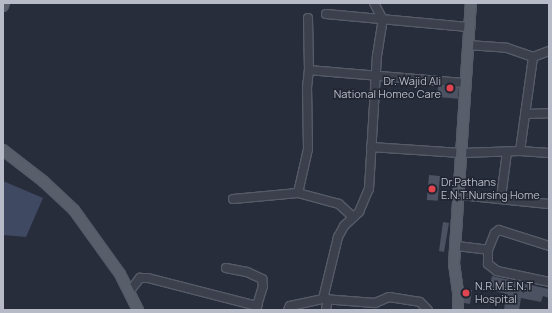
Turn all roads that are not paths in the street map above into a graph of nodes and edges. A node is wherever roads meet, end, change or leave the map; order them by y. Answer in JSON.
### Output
{"nodes":[{"id":1,"x":4,"y":3,"type":"edge"},
{"id":2,"x":374,"y":3,"type":"edge"},
{"id":3,"x":471,"y":3,"type":"edge"},
{"id":4,"x":3,"y":6,"type":"edge"},
{"id":5,"x":326,"y":14,"type":"dead end"},
{"id":6,"x":308,"y":18,"type":"dead end"},
{"id":7,"x":383,"y":20,"type":"junction"},
{"id":8,"x":470,"y":27,"type":"junction"},
{"id":9,"x":468,"y":45,"type":"junction"},
{"id":10,"x":549,"y":50,"type":"edge"},
{"id":11,"x":533,"y":57,"type":"junction"},
{"id":12,"x":309,"y":70,"type":"junction"},
{"id":13,"x":377,"y":76,"type":"junction"},
{"id":14,"x":465,"y":83,"type":"junction"},
{"id":15,"x":549,"y":113,"type":"edge"},
{"id":16,"x":525,"y":114,"type":"junction"},
{"id":17,"x":371,"y":147,"type":"junction"},
{"id":18,"x":3,"y":150,"type":"edge"},
{"id":19,"x":520,"y":151,"type":"junction"},
{"id":20,"x":507,"y":152,"type":"junction"},
{"id":21,"x":461,"y":153,"type":"junction"},
{"id":22,"x":549,"y":153,"type":"edge"},
{"id":23,"x":298,"y":193,"type":"junction"},
{"id":24,"x":460,"y":196,"type":"junction"},
{"id":25,"x":501,"y":198,"type":"junction"},
{"id":26,"x":233,"y":199,"type":"dead end"},
{"id":27,"x":549,"y":204,"type":"edge"},
{"id":28,"x":353,"y":217,"type":"junction"},
{"id":29,"x":457,"y":246,"type":"junction"},
{"id":30,"x":549,"y":246,"type":"edge"},
{"id":31,"x":488,"y":250,"type":"junction"},
{"id":32,"x":226,"y":268,"type":"dead end"},
{"id":33,"x":549,"y":282,"type":"edge"},
{"id":34,"x":129,"y":292,"type":"junction"},
{"id":35,"x":325,"y":299,"type":"junction"},
{"id":36,"x":256,"y":308,"type":"edge"},
{"id":37,"x":138,"y":310,"type":"edge"},
{"id":38,"x":288,"y":310,"type":"edge"},
{"id":39,"x":326,"y":310,"type":"edge"},
{"id":40,"x":428,"y":310,"type":"edge"},
{"id":41,"x":458,"y":310,"type":"edge"}],
"edges":[{"from":1,"to":4,"type":"main road"},
{"from":2,"to":7,"type":"street"},
{"from":3,"to":8,"type":"main road"},
{"from":5,"to":7,"type":"street"},
{"from":6,"to":12,"type":"street"},
{"from":7,"to":8,"type":"street"},
{"from":7,"to":13,"type":"street"},
{"from":8,"to":9,"type":"main road"},
{"from":9,"to":11,"type":"street"},
{"from":9,"to":14,"type":"main road"},
{"from":10,"to":11,"type":"street"},
{"from":11,"to":16,"type":"street"},
{"from":12,"to":13,"type":"street"},
{"from":12,"to":23,"type":"street"},
{"from":13,"to":14,"type":"street"},
{"from":13,"to":17,"type":"street"},
{"from":14,"to":21,"type":"main road"},
{"from":15,"to":16,"type":"street"},
{"from":16,"to":19,"type":"street"},
{"from":17,"to":21,"type":"street"},
{"from":17,"to":28,"type":"street"},
{"from":18,"to":34,"type":"main road"},
{"from":19,"to":20,"type":"street"},
{"from":19,"to":22,"type":"street"},
{"from":20,"to":21,"type":"street"},
{"from":20,"to":25,"type":"street"},
{"from":21,"to":24,"type":"main road"},
{"from":23,"to":26,"type":"street"},
{"from":23,"to":28,"type":"street"},
{"from":24,"to":25,"type":"street"},
{"from":24,"to":29,"type":"main road"},
{"from":25,"to":27,"type":"street"},
{"from":28,"to":35,"type":"street"},
{"from":29,"to":31,"type":"street"},
{"from":29,"to":41,"type":"main road"},
{"from":30,"to":31,"type":"street"},
{"from":31,"to":33,"type":"street"},
{"from":32,"to":36,"type":"street"},
{"from":34,"to":36,"type":"street"},
{"from":34,"to":37,"type":"main road"},
{"from":35,"to":38,"type":"street"},
{"from":35,"to":39,"type":"street"},
{"from":35,"to":40,"type":"street"}]}
